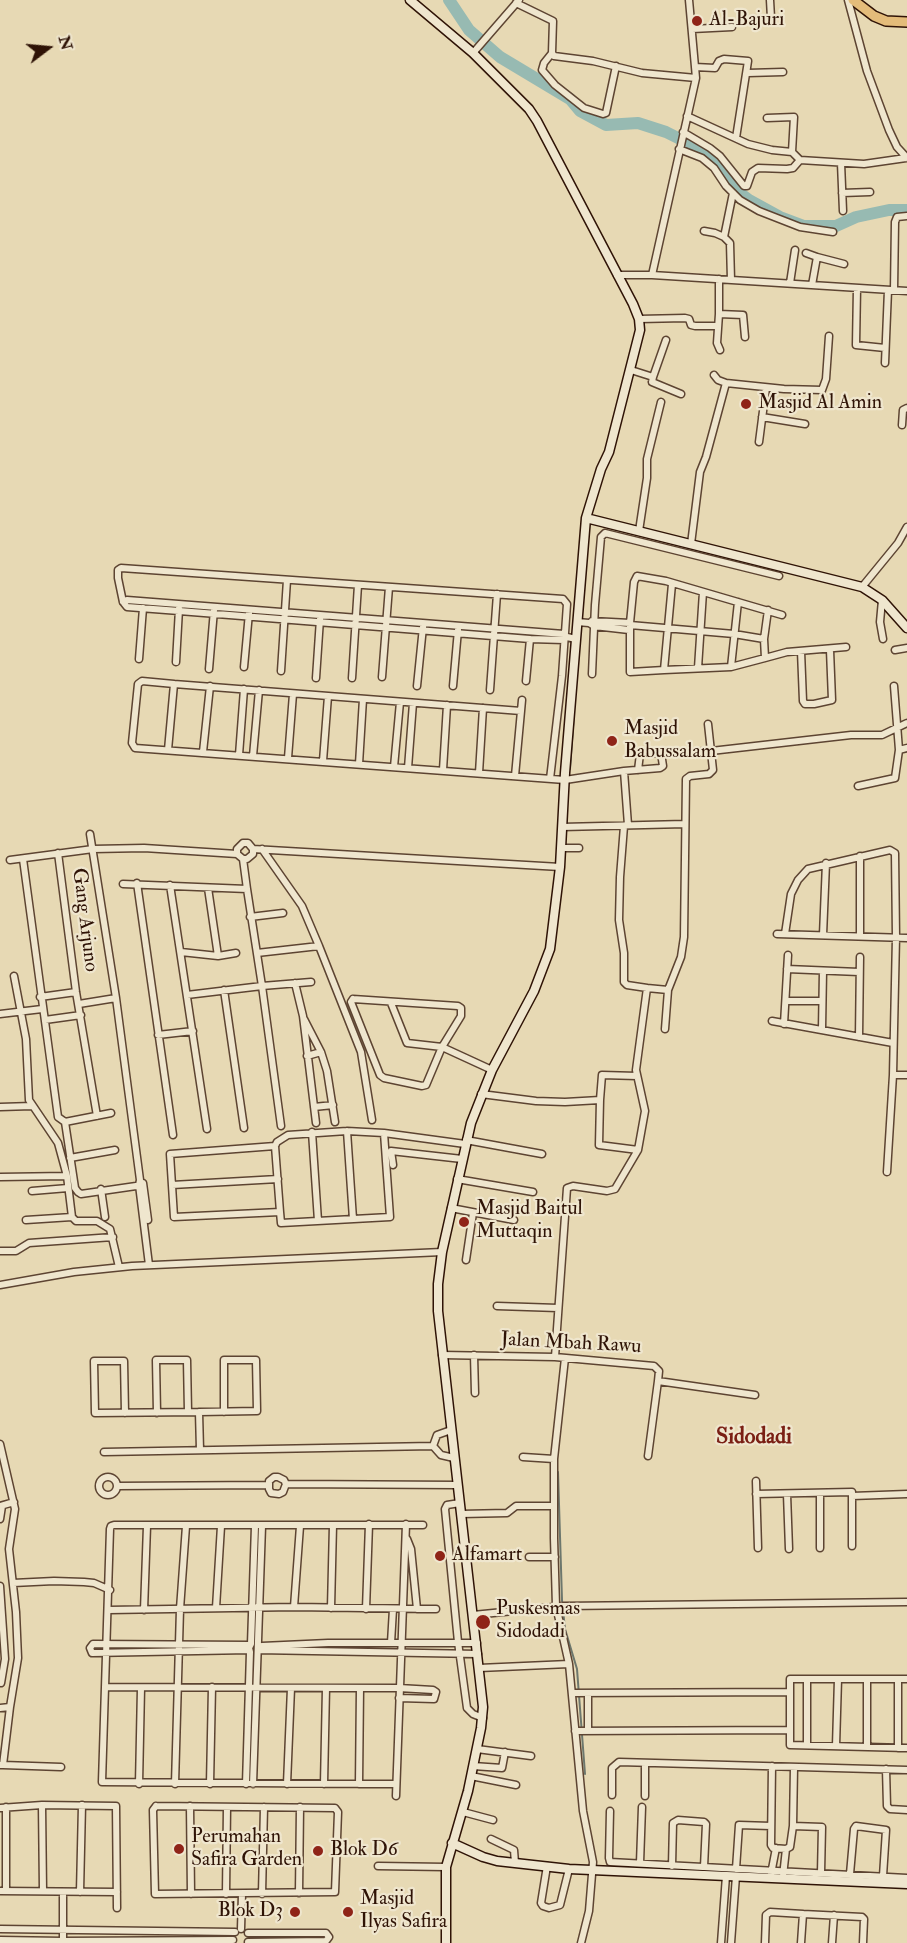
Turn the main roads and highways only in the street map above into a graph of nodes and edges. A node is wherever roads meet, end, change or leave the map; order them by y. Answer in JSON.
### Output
{"nodes":[{"id":1,"x":853,"y":0,"type":"edge"},
{"id":2,"x":907,"y":22,"type":"edge"}],
"edges":[{"from":1,"to":2,"type":"main road"}]}
